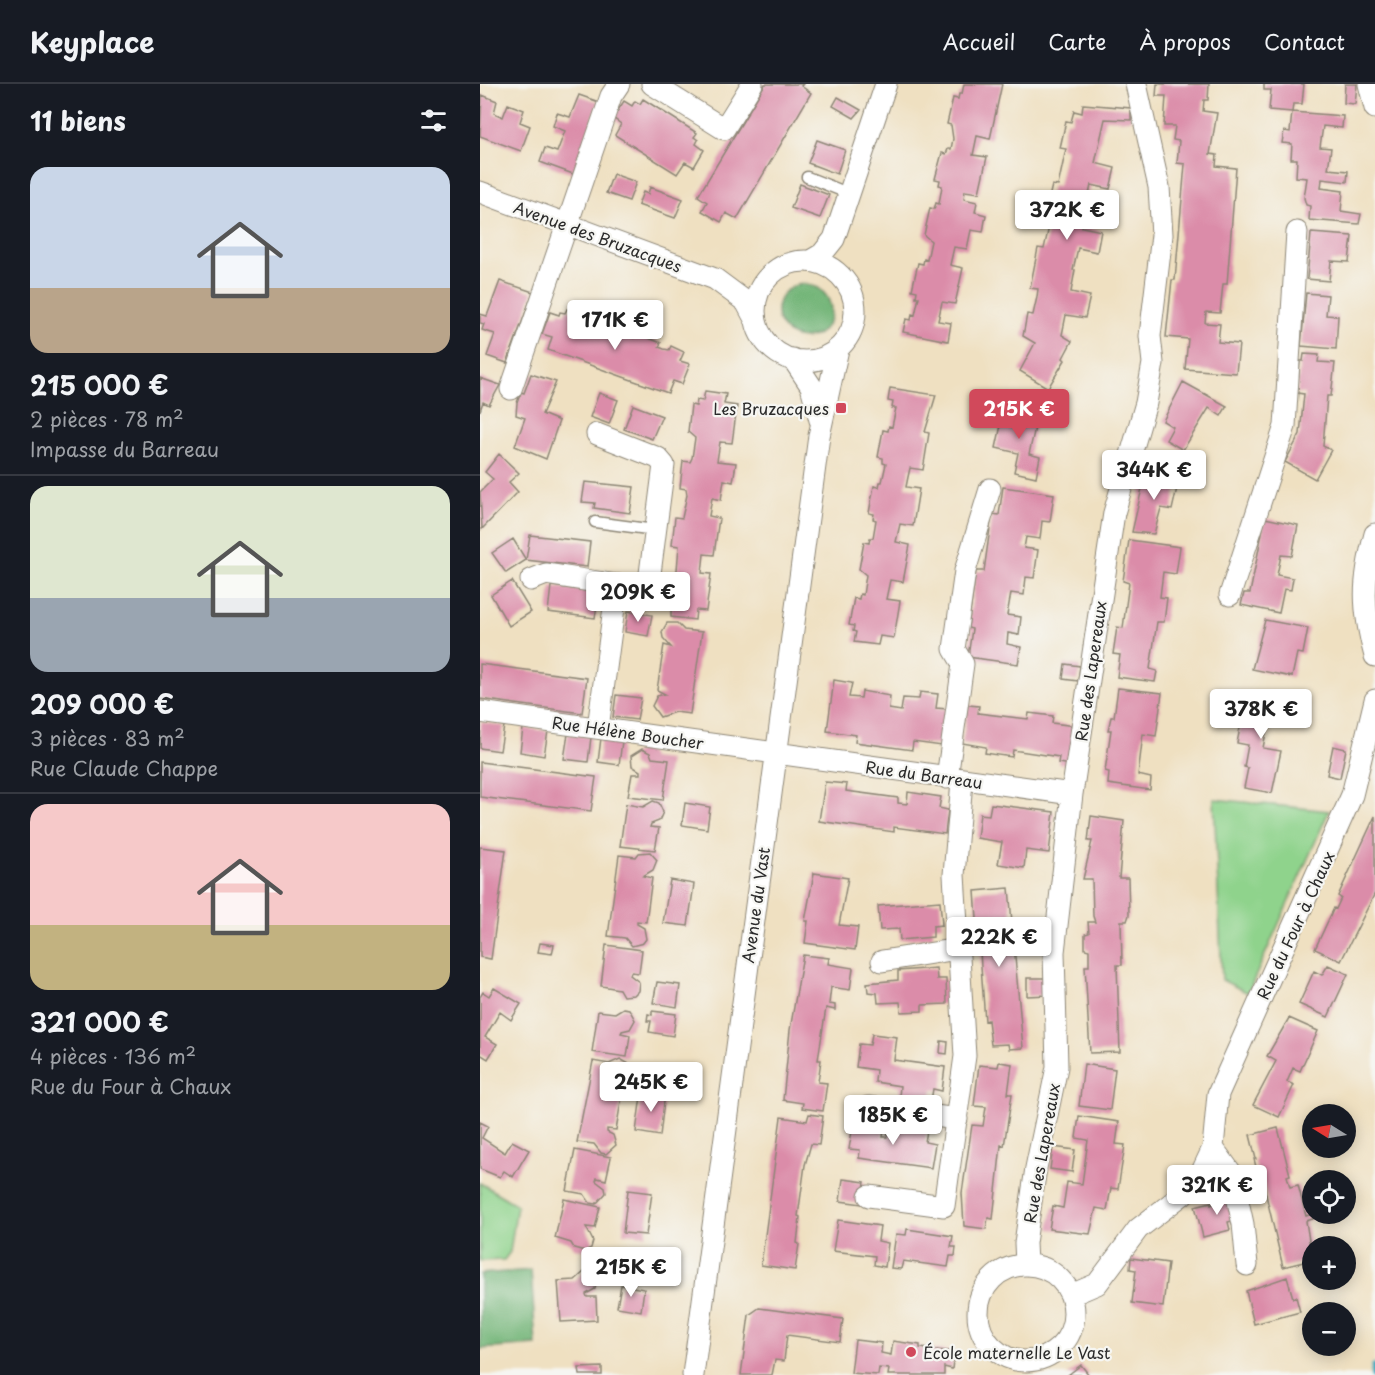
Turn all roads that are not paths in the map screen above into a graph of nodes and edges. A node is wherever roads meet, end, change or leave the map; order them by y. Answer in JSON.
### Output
{"nodes":[{"id":1,"x":619,"y":84,"type":"edge"},
{"id":2,"x":652,"y":84,"type":"edge"},
{"id":3,"x":752,"y":84,"type":"edge"},
{"id":4,"x":886,"y":84,"type":"edge"},
{"id":5,"x":1136,"y":84,"type":"edge"},
{"id":6,"x":1369,"y":84,"type":"edge"},
{"id":7,"x":1375,"y":108,"type":"edge"},
{"id":8,"x":807,"y":177,"type":"dead end"},
{"id":9,"x":480,"y":192,"type":"edge"},
{"id":10,"x":850,"y":194,"type":"junction"},
{"id":11,"x":568,"y":226,"type":"junction"},
{"id":12,"x":1297,"y":232,"type":"dead end"},
{"id":13,"x":834,"y":239,"type":"junction"},
{"id":14,"x":810,"y":261,"type":"junction"},
{"id":15,"x":832,"y":268,"type":"junction"},
{"id":16,"x":771,"y":274,"type":"junction"},
{"id":17,"x":715,"y":279,"type":"junction"},
{"id":18,"x":756,"y":321,"type":"junction"},
{"id":19,"x":838,"y":348,"type":"junction"},
{"id":20,"x":793,"y":359,"type":"junction"},
{"id":21,"x":511,"y":389,"type":"dead end"},
{"id":22,"x":597,"y":434,"type":"dead end"},
{"id":23,"x":819,"y":436,"type":"junction"},
{"id":24,"x":990,"y":489,"type":"dead end"},
{"id":25,"x":596,"y":522,"type":"dead end"},
{"id":26,"x":655,"y":530,"type":"junction"},
{"id":27,"x":1375,"y":534,"type":"edge"},
{"id":28,"x":531,"y":580,"type":"dead end"},
{"id":29,"x":617,"y":585,"type":"junction"},
{"id":30,"x":1230,"y":595,"type":"dead end"},
{"id":31,"x":1375,"y":656,"type":"edge"},
{"id":32,"x":1375,"y":700,"type":"edge"},
{"id":33,"x":480,"y":712,"type":"edge"},
{"id":34,"x":598,"y":728,"type":"junction"},
{"id":35,"x":777,"y":753,"type":"junction"},
{"id":36,"x":955,"y":780,"type":"junction"},
{"id":37,"x":1072,"y":794,"type":"junction"},
{"id":38,"x":958,"y":949,"type":"junction"},
{"id":39,"x":882,"y":961,"type":"dead end"},
{"id":40,"x":868,"y":1107,"type":"dead end"},
{"id":41,"x":957,"y":1119,"type":"junction"},
{"id":42,"x":1213,"y":1148,"type":"junction"},
{"id":43,"x":869,"y":1196,"type":"dead end"},
{"id":44,"x":1026,"y":1264,"type":"junction"},
{"id":45,"x":1246,"y":1265,"type":"dead end"},
{"id":46,"x":1071,"y":1295,"type":"junction"},
{"id":47,"x":693,"y":1375,"type":"edge"}],
"edges":[{"from":1,"to":11,"type":"street"},
{"from":2,"to":3,"type":"street"},
{"from":4,"to":10,"type":"street"},
{"from":5,"to":37,"type":"street","name":"Rue des Lapereaux"},
{"from":6,"to":7,"type":"street"},
{"from":8,"to":10,"type":"lane"},
{"from":9,"to":11,"type":"street","name":"Avenue des Bruzacques"},
{"from":10,"to":13,"type":"street"},
{"from":11,"to":17,"type":"street","name":"Avenue des Bruzacques"},
{"from":11,"to":21,"type":"street"},
{"from":12,"to":30,"type":"street"},
{"from":13,"to":14,"type":"street"},
{"from":13,"to":15,"type":"street"},
{"from":14,"to":15,"type":"street"},
{"from":14,"to":16,"type":"street"},
{"from":15,"to":19,"type":"street"},
{"from":16,"to":17,"type":"street","name":"Avenue des Bruzacques"},
{"from":16,"to":18,"type":"street"},
{"from":17,"to":18,"type":"street","name":"Avenue des Bruzacques"},
{"from":18,"to":20,"type":"street"},
{"from":19,"to":20,"type":"street"},
{"from":19,"to":23,"type":"street","name":"Avenue du Vast"},
{"from":20,"to":23,"type":"street","name":"Avenue du Vast"},
{"from":22,"to":26,"type":"street"},
{"from":23,"to":35,"type":"street","name":"Avenue du Vast"},
{"from":24,"to":36,"type":"street"},
{"from":25,"to":26,"type":"lane"},
{"from":26,"to":29,"type":"street"},
{"from":27,"to":31,"type":"street"},
{"from":28,"to":29,"type":"street"},
{"from":29,"to":34,"type":"street"},
{"from":32,"to":42,"type":"street","name":"Rue du Four à Chaux"},
{"from":33,"to":34,"type":"street","name":"Rue Hélène Boucher"},
{"from":34,"to":35,"type":"street","name":"Rue Hélène Boucher"},
{"from":35,"to":36,"type":"street","name":"Rue du Barreau"},
{"from":35,"to":47,"type":"street","name":"Avenue du Vast"},
{"from":36,"to":37,"type":"street","name":"Rue du Barreau"},
{"from":36,"to":38,"type":"street"},
{"from":37,"to":44,"type":"street","name":"Rue des Lapereaux"},
{"from":38,"to":39,"type":"street"},
{"from":38,"to":41,"type":"street"},
{"from":40,"to":41,"type":"street"},
{"from":41,"to":43,"type":"street"},
{"from":42,"to":45,"type":"street"},
{"from":42,"to":46,"type":"street","name":"Rue du Four à Chaux"},
{"from":44,"to":46,"type":"street"},
{"from":44,"to":46,"type":"street"}]}
